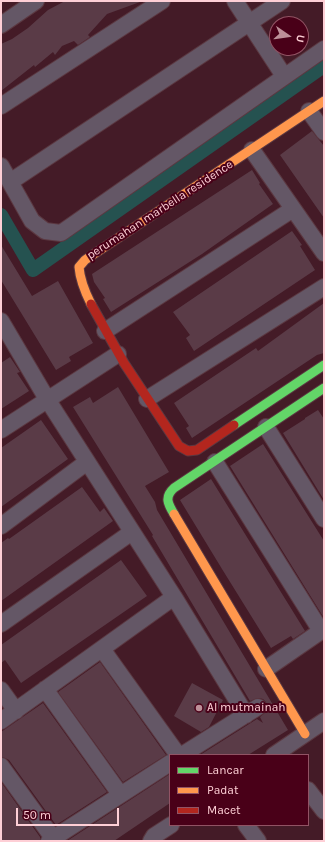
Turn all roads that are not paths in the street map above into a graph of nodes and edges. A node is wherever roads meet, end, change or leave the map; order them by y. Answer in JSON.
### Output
{"nodes":[{"id":1,"x":36,"y":1,"type":"edge"},
{"id":2,"x":162,"y":1,"type":"edge"},
{"id":3,"x":235,"y":1,"type":"edge"},
{"id":4,"x":282,"y":1,"type":"edge"},
{"id":5,"x":250,"y":24,"type":"junction"},
{"id":6,"x":1,"y":25,"type":"edge"},
{"id":7,"x":324,"y":49,"type":"edge"},
{"id":8,"x":284,"y":76,"type":"junction"},
{"id":9,"x":324,"y":101,"type":"edge"},
{"id":10,"x":1,"y":106,"type":"edge"},
{"id":11,"x":309,"y":111,"type":"junction"},
{"id":12,"x":324,"y":132,"type":"edge"},
{"id":13,"x":252,"y":150,"type":"junction"},
{"id":14,"x":1,"y":166,"type":"edge"},
{"id":15,"x":10,"y":182,"type":"junction"},
{"id":16,"x":293,"y":209,"type":"junction"},
{"id":17,"x":324,"y":253,"type":"edge"},
{"id":18,"x":324,"y":287,"type":"edge"},
{"id":19,"x":1,"y":321,"type":"edge"},
{"id":20,"x":104,"y":331,"type":"junction"},
{"id":21,"x":5,"y":338,"type":"edge"},
{"id":22,"x":118,"y":354,"type":"junction"},
{"id":23,"x":324,"y":365,"type":"edge"},
{"id":24,"x":323,"y":390,"type":"edge"},
{"id":25,"x":47,"y":399,"type":"junction"},
{"id":26,"x":147,"y":399,"type":"junction"},
{"id":27,"x":266,"y":427,"type":"junction"},
{"id":28,"x":1,"y":430,"type":"edge"},
{"id":29,"x":87,"y":462,"type":"junction"},
{"id":30,"x":215,"y":462,"type":"junction"},
{"id":31,"x":324,"y":519,"type":"edge"},
{"id":32,"x":1,"y":526,"type":"edge"},
{"id":33,"x":132,"y":532,"type":"junction"},
{"id":34,"x":174,"y":597,"type":"junction"},
{"id":35,"x":1,"y":624,"type":"edge"},
{"id":36,"x":322,"y":630,"type":"edge"},
{"id":37,"x":102,"y":648,"type":"junction"},
{"id":38,"x":266,"y":669,"type":"junction"},
{"id":39,"x":45,"y":689,"type":"junction"},
{"id":40,"x":1,"y":690,"type":"edge"},
{"id":41,"x":16,"y":710,"type":"junction"},
{"id":42,"x":1,"y":720,"type":"edge"},
{"id":43,"x":324,"y":721,"type":"edge"},
{"id":44,"x":305,"y":734,"type":"junction"},
{"id":45,"x":177,"y":754,"type":"edge"},
{"id":46,"x":184,"y":754,"type":"edge"},
{"id":47,"x":278,"y":754,"type":"edge"},
{"id":48,"x":169,"y":763,"type":"edge"},
{"id":49,"x":1,"y":766,"type":"edge"},
{"id":50,"x":309,"y":791,"type":"edge"},
{"id":51,"x":120,"y":794,"type":"junction"},
{"id":52,"x":324,"y":811,"type":"edge"},
{"id":53,"x":169,"y":826,"type":"edge"},
{"id":54,"x":247,"y":826,"type":"edge"},
{"id":55,"x":51,"y":840,"type":"edge"},
{"id":56,"x":150,"y":841,"type":"edge"},
{"id":57,"x":258,"y":841,"type":"edge"}],
"edges":[{"from":1,"to":6,"type":"street"},
{"from":2,"to":10,"type":"street"},
{"from":3,"to":5,"type":"street"},
{"from":4,"to":5,"type":"street"},
{"from":5,"to":8,"type":"street"},
{"from":5,"to":15,"type":"street"},
{"from":7,"to":8,"type":"street"},
{"from":8,"to":15,"type":"street"},
{"from":9,"to":11,"type":"street","name":"perumahan marbella residence"},
{"from":11,"to":12,"type":"street"},
{"from":11,"to":13,"type":"street","name":"perumahan marbella residence"},
{"from":13,"to":16,"type":"street"},
{"from":13,"to":20,"type":"street","name":"perumahan marbella residence"},
{"from":14,"to":15,"type":"street"},
{"from":16,"to":17,"type":"street"},
{"from":16,"to":20,"type":"street"},
{"from":18,"to":26,"type":"street"},
{"from":19,"to":21,"type":"street"},
{"from":20,"to":22,"type":"street","name":"perumahan marbella residence"},
{"from":21,"to":25,"type":"street"},
{"from":22,"to":25,"type":"street"},
{"from":22,"to":26,"type":"street","name":"perumahan marbella residence"},
{"from":23,"to":26,"type":"street","name":"perumahan marbella residence"},
{"from":24,"to":27,"type":"street"},
{"from":25,"to":28,"type":"street"},
{"from":25,"to":29,"type":"street"},
{"from":27,"to":30,"type":"street"},
{"from":27,"to":31,"type":"street"},
{"from":29,"to":32,"type":"street"},
{"from":29,"to":33,"type":"street"},
{"from":30,"to":36,"type":"street"},
{"from":30,"to":38,"type":"street"},
{"from":33,"to":34,"type":"street"},
{"from":33,"to":35,"type":"street"},
{"from":34,"to":37,"type":"street"},
{"from":34,"to":46,"type":"street"},
{"from":36,"to":38,"type":"street"},
{"from":37,"to":39,"type":"street"},
{"from":37,"to":45,"type":"street"},
{"from":38,"to":44,"type":"street"},
{"from":39,"to":41,"type":"street"},
{"from":39,"to":51,"type":"street"},
{"from":40,"to":41,"type":"street"},
{"from":41,"to":42,"type":"street"},
{"from":43,"to":44,"type":"street"},
{"from":44,"to":47,"type":"street"},
{"from":48,"to":51,"type":"street"},
{"from":49,"to":55,"type":"street"},
{"from":50,"to":52,"type":"street"},
{"from":51,"to":55,"type":"street"},
{"from":53,"to":56,"type":"street"},
{"from":54,"to":57,"type":"street"}]}
